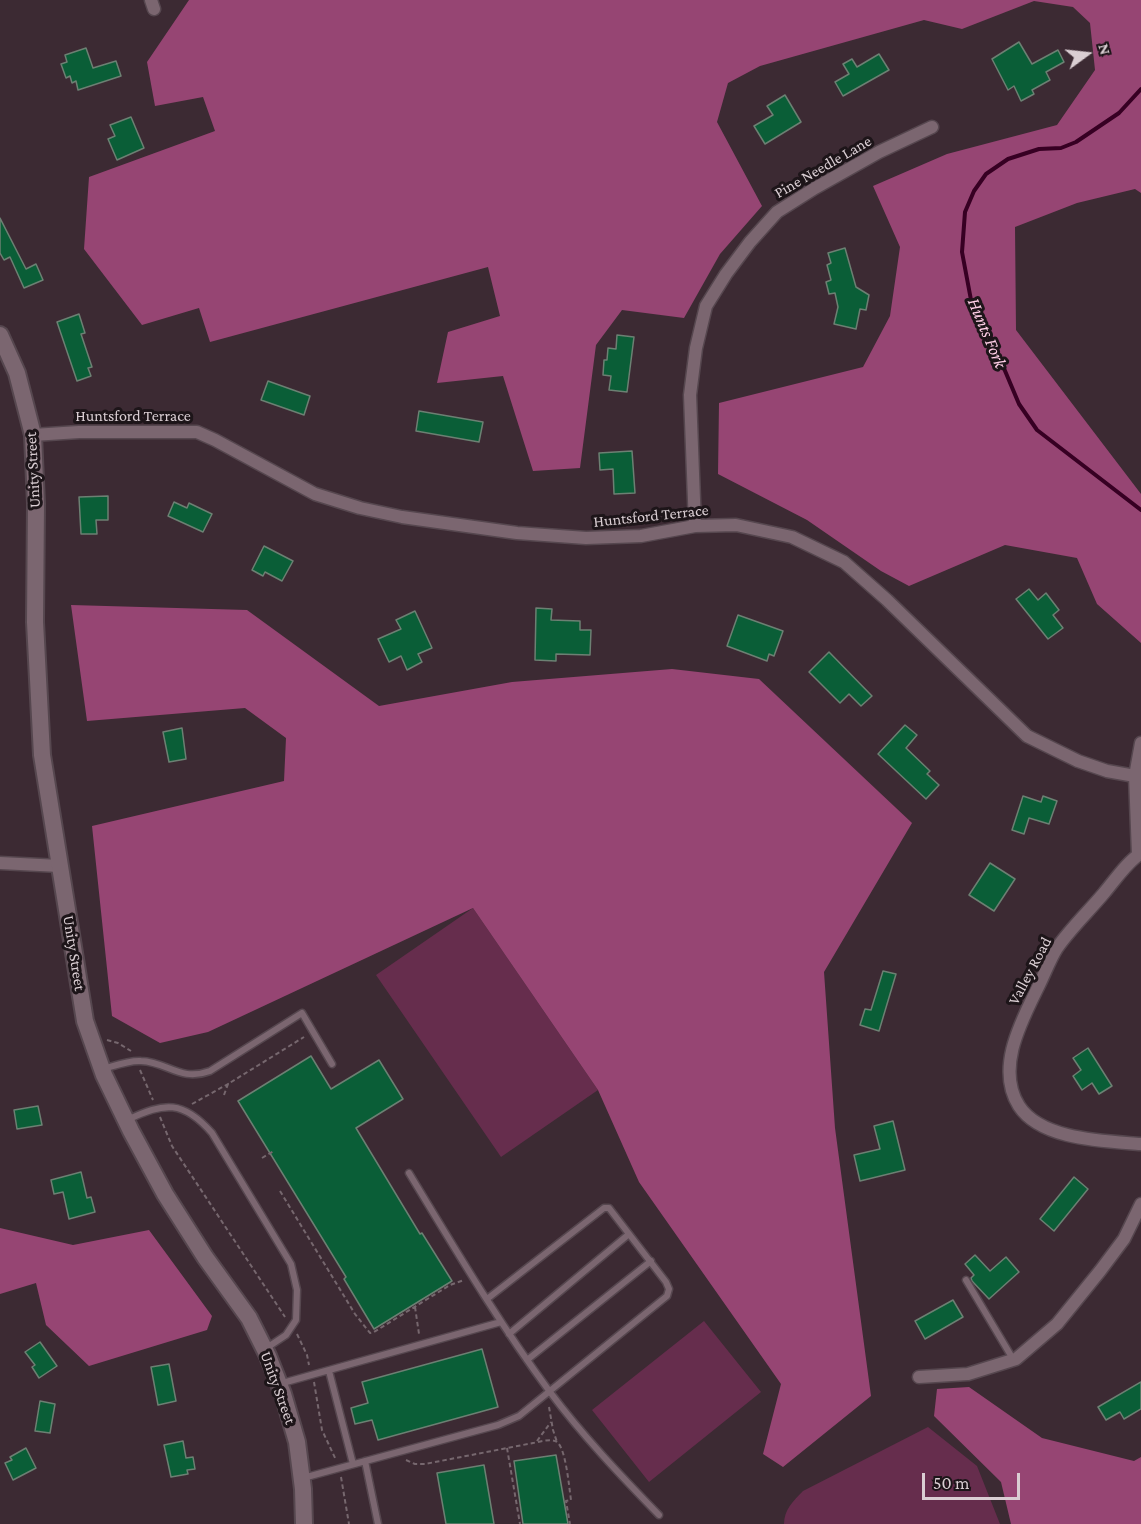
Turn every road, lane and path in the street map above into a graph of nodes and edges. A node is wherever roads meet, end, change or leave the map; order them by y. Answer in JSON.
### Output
{"nodes":[{"id":1,"x":932,"y":127,"type":"dead end"},
{"id":2,"x":0,"y":335,"type":"edge"},
{"id":3,"x":33,"y":435,"type":"junction"},
{"id":4,"x":695,"y":526,"type":"junction"},
{"id":5,"x":1141,"y":743,"type":"edge"},
{"id":6,"x":1136,"y":776,"type":"junction"},
{"id":7,"x":1140,"y":853,"type":"edge"},
{"id":8,"x":0,"y":863,"type":"edge"},
{"id":9,"x":60,"y":866,"type":"junction"},
{"id":10,"x":306,"y":1036,"type":"dead end"},
{"id":11,"x":332,"y":1064,"type":"dead end"},
{"id":12,"x":102,"y":1069,"type":"junction"},
{"id":13,"x":227,"y":1083,"type":"junction"},
{"id":14,"x":224,"y":1095,"type":"dead end"},
{"id":15,"x":157,"y":1108,"type":"junction"},
{"id":16,"x":182,"y":1109,"type":"junction"},
{"id":17,"x":126,"y":1121,"type":"junction"},
{"id":18,"x":1141,"y":1144,"type":"edge"},
{"id":19,"x":274,"y":1150,"type":"dead end"},
{"id":20,"x":262,"y":1158,"type":"dead end"},
{"id":21,"x":409,"y":1173,"type":"dead end"},
{"id":22,"x":280,"y":1191,"type":"dead end"},
{"id":23,"x":1141,"y":1204,"type":"edge"},
{"id":24,"x":629,"y":1234,"type":"junction"},
{"id":25,"x":651,"y":1261,"type":"junction"},
{"id":26,"x":473,"y":1278,"type":"junction"},
{"id":27,"x":966,"y":1280,"type":"dead end"},
{"id":28,"x":487,"y":1299,"type":"junction"},
{"id":29,"x":415,"y":1307,"type":"junction"},
{"id":30,"x":501,"y":1322,"type":"junction"},
{"id":31,"x":292,"y":1326,"type":"junction"},
{"id":32,"x":509,"y":1334,"type":"junction"},
{"id":33,"x":422,"y":1345,"type":"junction"},
{"id":34,"x":265,"y":1350,"type":"junction"},
{"id":35,"x":527,"y":1360,"type":"junction"},
{"id":36,"x":1014,"y":1360,"type":"junction"},
{"id":37,"x":329,"y":1371,"type":"junction"},
{"id":38,"x":312,"y":1376,"type":"junction"},
{"id":39,"x":919,"y":1377,"type":"dead end"},
{"id":40,"x":279,"y":1384,"type":"junction"},
{"id":41,"x":549,"y":1391,"type":"junction"},
{"id":42,"x":551,"y":1422,"type":"junction"},
{"id":43,"x":536,"y":1442,"type":"junction"},
{"id":44,"x":557,"y":1442,"type":"junction"},
{"id":45,"x":507,"y":1448,"type":"junction"},
{"id":46,"x":399,"y":1451,"type":"junction"},
{"id":47,"x":365,"y":1461,"type":"junction"},
{"id":48,"x":353,"y":1464,"type":"junction"},
{"id":49,"x":339,"y":1468,"type":"junction"},
{"id":50,"x":302,"y":1478,"type":"junction"},
{"id":51,"x":659,"y":1515,"type":"dead end"},
{"id":52,"x":304,"y":1524,"type":"edge"},
{"id":53,"x":349,"y":1524,"type":"edge"},
{"id":54,"x":378,"y":1524,"type":"edge"},
{"id":55,"x":520,"y":1524,"type":"edge"},
{"id":56,"x":570,"y":1524,"type":"edge"}],
"edges":[{"from":1,"to":4,"type":"street","name":"Pine Needle Lane"},
{"from":2,"to":3,"type":"street","name":"Unity Street"},
{"from":3,"to":4,"type":"street","name":"Huntsford Terrace"},
{"from":3,"to":9,"type":"street","name":"Unity Street"},
{"from":4,"to":6,"type":"street","name":"Huntsford Terrace"},
{"from":5,"to":6,"type":"street","name":"Valley Road"},
{"from":6,"to":7,"type":"street","name":"Valley Road"},
{"from":7,"to":18,"type":"street","name":"Valley Road"},
{"from":8,"to":9,"type":"street"},
{"from":9,"to":12,"type":"street","name":"Unity Street"},
{"from":10,"to":13,"type":"path"},
{"from":11,"to":12,"type":"lane"},
{"from":12,"to":17,"type":"street","name":"Unity Street"},
{"from":13,"to":14,"type":"path"},
{"from":13,"to":16,"type":"path"},
{"from":15,"to":16,"type":"lane"},
{"from":15,"to":17,"type":"lane"},
{"from":15,"to":31,"type":"path"},
{"from":16,"to":31,"type":"lane"},
{"from":17,"to":34,"type":"street","name":"Unity Street"},
{"from":19,"to":20,"type":"path"},
{"from":21,"to":26,"type":"lane"},
{"from":22,"to":29,"type":"path"},
{"from":23,"to":36,"type":"street"},
{"from":24,"to":25,"type":"lane"},
{"from":24,"to":28,"type":"lane"},
{"from":24,"to":32,"type":"lane"},
{"from":25,"to":35,"type":"lane"},
{"from":25,"to":41,"type":"lane"},
{"from":26,"to":28,"type":"lane"},
{"from":26,"to":29,"type":"path"},
{"from":27,"to":36,"type":"lane"},
{"from":28,"to":30,"type":"lane"},
{"from":29,"to":33,"type":"path"},
{"from":30,"to":32,"type":"lane"},
{"from":30,"to":33,"type":"lane"},
{"from":31,"to":34,"type":"lane"},
{"from":31,"to":38,"type":"path"},
{"from":32,"to":35,"type":"lane"},
{"from":33,"to":37,"type":"lane"},
{"from":34,"to":40,"type":"street","name":"Unity Street"},
{"from":35,"to":41,"type":"lane"},
{"from":36,"to":39,"type":"street"},
{"from":37,"to":38,"type":"lane"},
{"from":37,"to":48,"type":"lane"},
{"from":38,"to":40,"type":"lane"},
{"from":38,"to":49,"type":"path"},
{"from":40,"to":50,"type":"street","name":"Unity Street"},
{"from":41,"to":42,"type":"path"},
{"from":41,"to":46,"type":"lane"},
{"from":41,"to":51,"type":"lane"},
{"from":42,"to":43,"type":"path"},
{"from":42,"to":44,"type":"path"},
{"from":43,"to":44,"type":"path"},
{"from":43,"to":45,"type":"path"},
{"from":44,"to":56,"type":"path"},
{"from":45,"to":46,"type":"path"},
{"from":45,"to":55,"type":"path"},
{"from":46,"to":47,"type":"lane"},
{"from":47,"to":48,"type":"lane"},
{"from":47,"to":54,"type":"lane"},
{"from":48,"to":49,"type":"lane"},
{"from":49,"to":50,"type":"lane"},
{"from":49,"to":53,"type":"path"},
{"from":50,"to":52,"type":"street","name":"Unity Street"}]}
